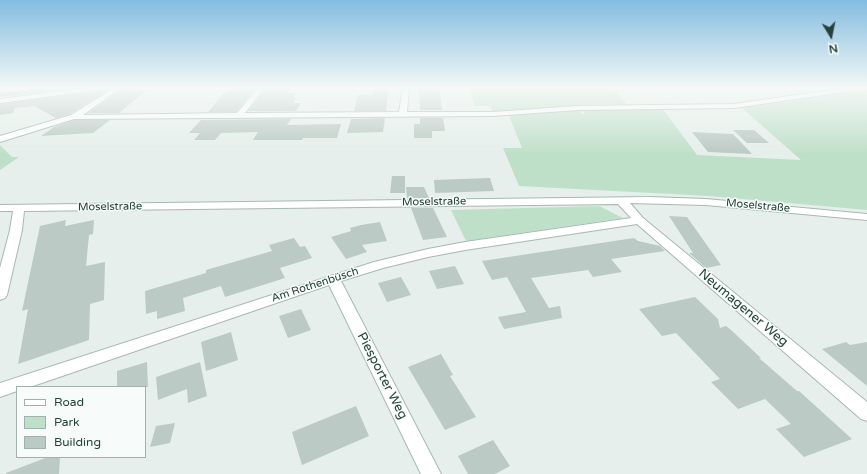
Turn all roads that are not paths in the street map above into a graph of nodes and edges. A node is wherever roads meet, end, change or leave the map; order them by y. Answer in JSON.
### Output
{"nodes":[{"id":1,"x":84,"y":110,"type":"edge"},
{"id":2,"x":244,"y":110,"type":"edge"},
{"id":3,"x":404,"y":110,"type":"edge"},
{"id":4,"x":550,"y":110,"type":"edge"},
{"id":5,"x":404,"y":114,"type":"junction"},
{"id":6,"x":240,"y":115,"type":"junction"},
{"id":7,"x":74,"y":117,"type":"junction"},
{"id":8,"x":0,"y":139,"type":"edge"},
{"id":9,"x":622,"y":201,"type":"junction"},
{"id":10,"x":0,"y":208,"type":"edge"},
{"id":11,"x":19,"y":208,"type":"junction"},
{"id":12,"x":867,"y":217,"type":"edge"},
{"id":13,"x":639,"y":220,"type":"junction"},
{"id":14,"x":333,"y":278,"type":"junction"},
{"id":15,"x":0,"y":295,"type":"edge"},
{"id":16,"x":0,"y":390,"type":"edge"},
{"id":17,"x":867,"y":413,"type":"edge"},
{"id":18,"x":431,"y":474,"type":"edge"}],
"edges":[{"from":1,"to":7,"type":"street"},
{"from":2,"to":6,"type":"street"},
{"from":3,"to":5,"type":"street"},
{"from":4,"to":5,"type":"street"},
{"from":5,"to":6,"type":"street"},
{"from":6,"to":7,"type":"street"},
{"from":7,"to":8,"type":"street"},
{"from":9,"to":11,"type":"street","name":"Moselstraße"},
{"from":9,"to":12,"type":"street","name":"Moselstraße"},
{"from":9,"to":13,"type":"street","name":"Neumagener Weg"},
{"from":10,"to":11,"type":"street","name":"Moselstraße"},
{"from":11,"to":15,"type":"street"},
{"from":13,"to":14,"type":"street","name":"Am Rothenbüsch"},
{"from":13,"to":17,"type":"street","name":"Neumagener Weg"},
{"from":14,"to":16,"type":"street","name":"Am Rothenbüsch"},
{"from":14,"to":18,"type":"street","name":"Piesporter Weg"}]}
